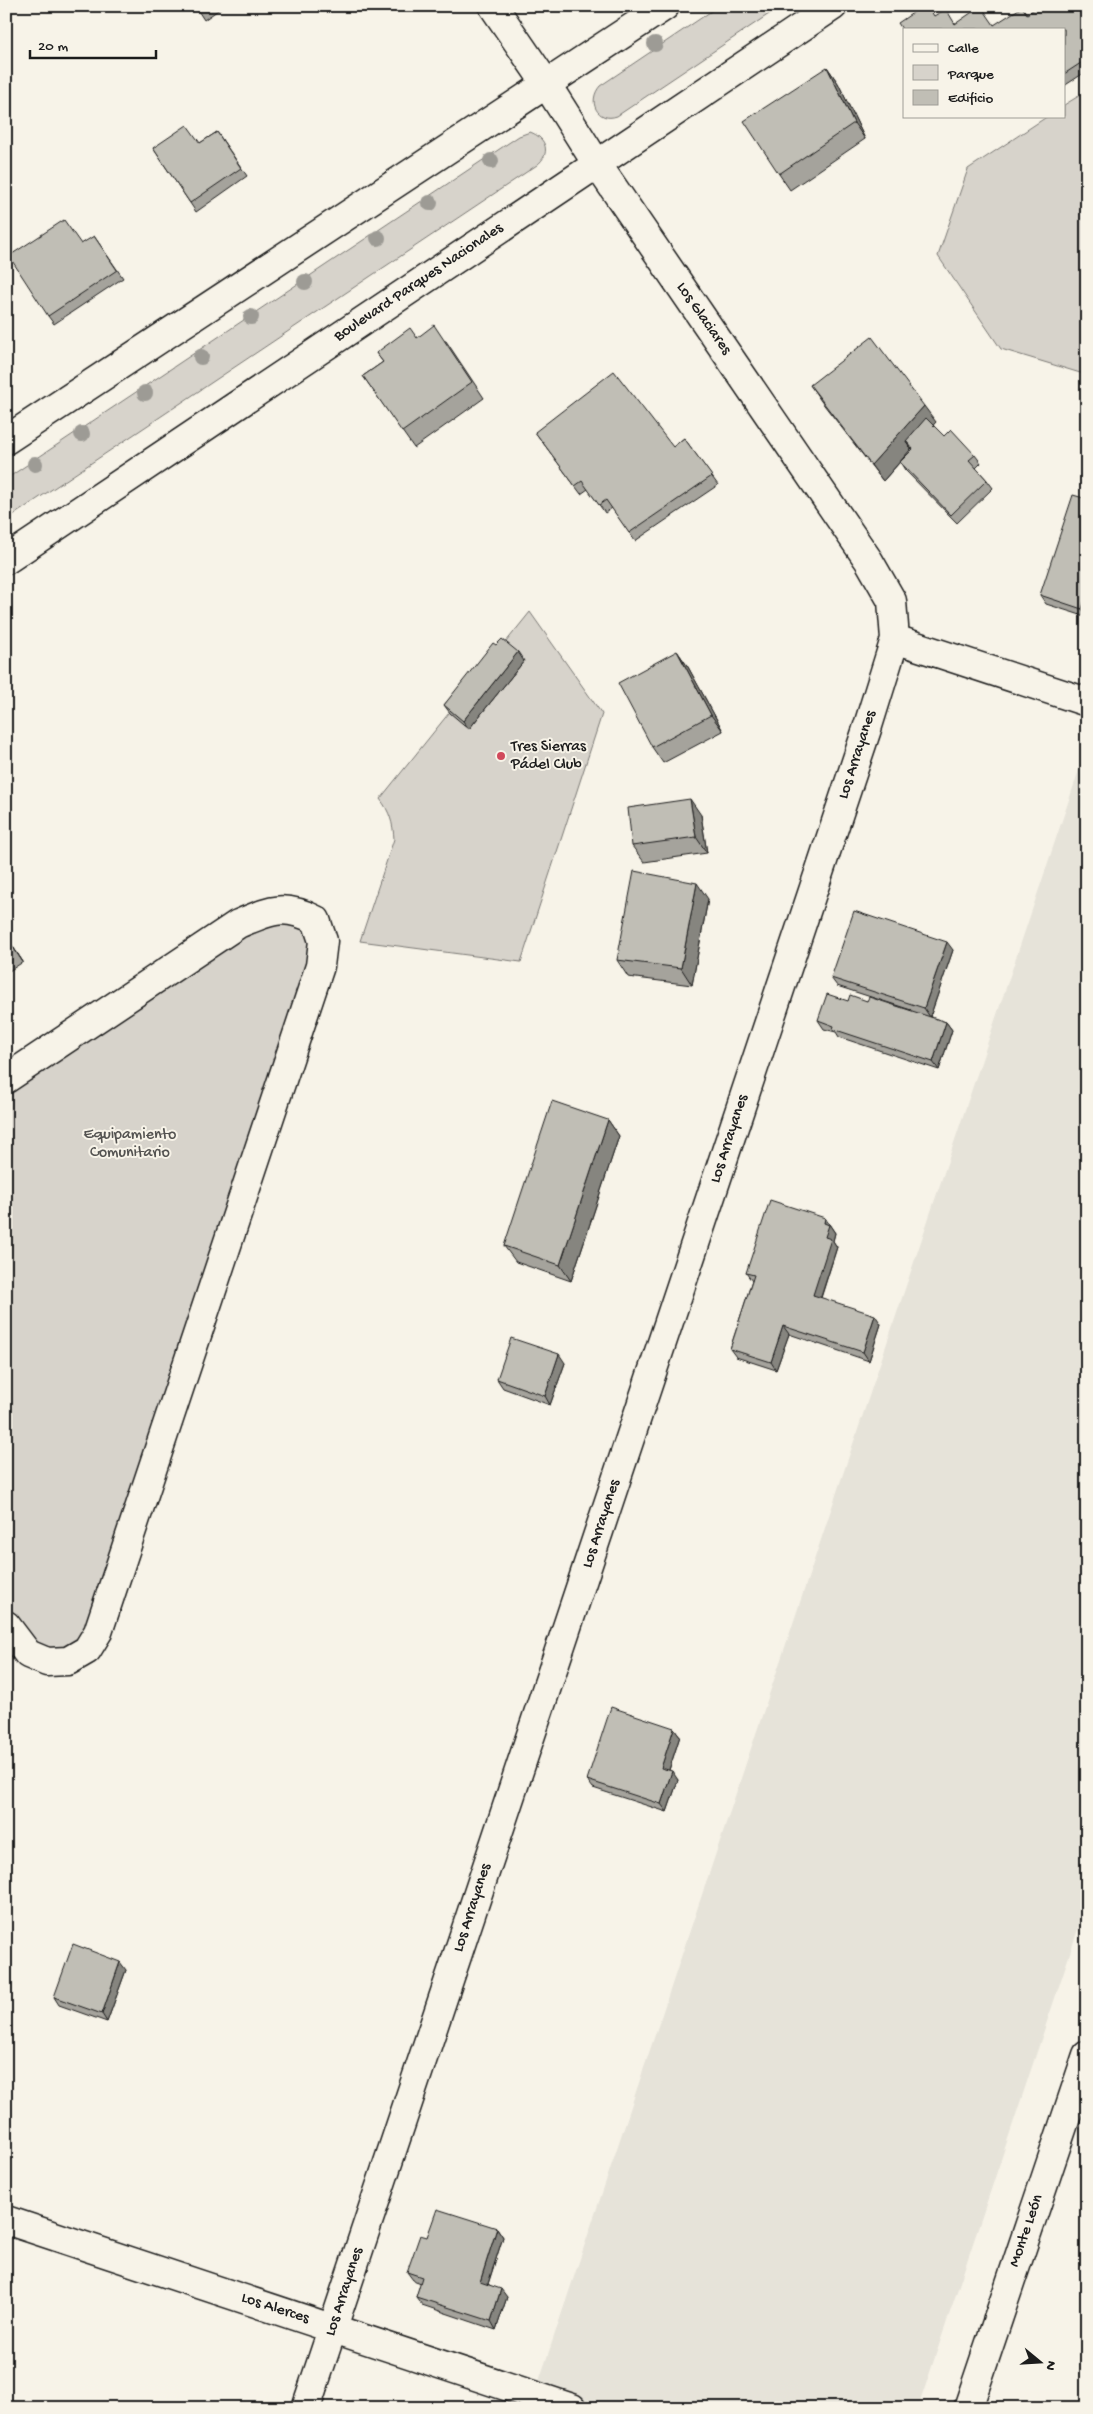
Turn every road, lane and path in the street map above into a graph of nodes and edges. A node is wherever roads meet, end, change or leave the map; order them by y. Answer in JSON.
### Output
{"nodes":[{"id":1,"x":494,"y":6,"type":"edge"},
{"id":2,"x":665,"y":6,"type":"edge"},
{"id":3,"x":833,"y":6,"type":"edge"},
{"id":4,"x":547,"y":85,"type":"junction"},
{"id":5,"x":596,"y":164,"type":"junction"},
{"id":6,"x":6,"y":440,"type":"edge"},
{"id":7,"x":6,"y":560,"type":"edge"},
{"id":8,"x":895,"y":639,"type":"junction"},
{"id":9,"x":1087,"y":702,"type":"edge"},
{"id":10,"x":6,"y":1079,"type":"edge"},
{"id":11,"x":6,"y":1625,"type":"edge"},
{"id":12,"x":1087,"y":2055,"type":"edge"},
{"id":13,"x":6,"y":2220,"type":"edge"},
{"id":14,"x":333,"y":2328,"type":"junction"},
{"id":15,"x":306,"y":2408,"type":"edge"},
{"id":16,"x":572,"y":2408,"type":"edge"},
{"id":17,"x":968,"y":2408,"type":"edge"}],
"edges":[{"from":1,"to":4,"type":"street","name":"Los Glaciares"},
{"from":2,"to":4,"type":"street"},
{"from":3,"to":5,"type":"street","name":"Boulevard Parques Nacionales"},
{"from":4,"to":5,"type":"street","name":"Los Glaciares"},
{"from":4,"to":6,"type":"street"},
{"from":5,"to":7,"type":"street","name":"Boulevard Parques Nacionales"},
{"from":5,"to":8,"type":"street","name":"Los Glaciares"},
{"from":8,"to":9,"type":"street"},
{"from":8,"to":14,"type":"street","name":"Los Arrayanes"},
{"from":10,"to":11,"type":"street"},
{"from":12,"to":17,"type":"street","name":"Monte León"},
{"from":13,"to":14,"type":"street","name":"Los Alerces"},
{"from":14,"to":15,"type":"street","name":"Los Arrayanes"},
{"from":14,"to":16,"type":"street","name":"Los Alerces"}]}
